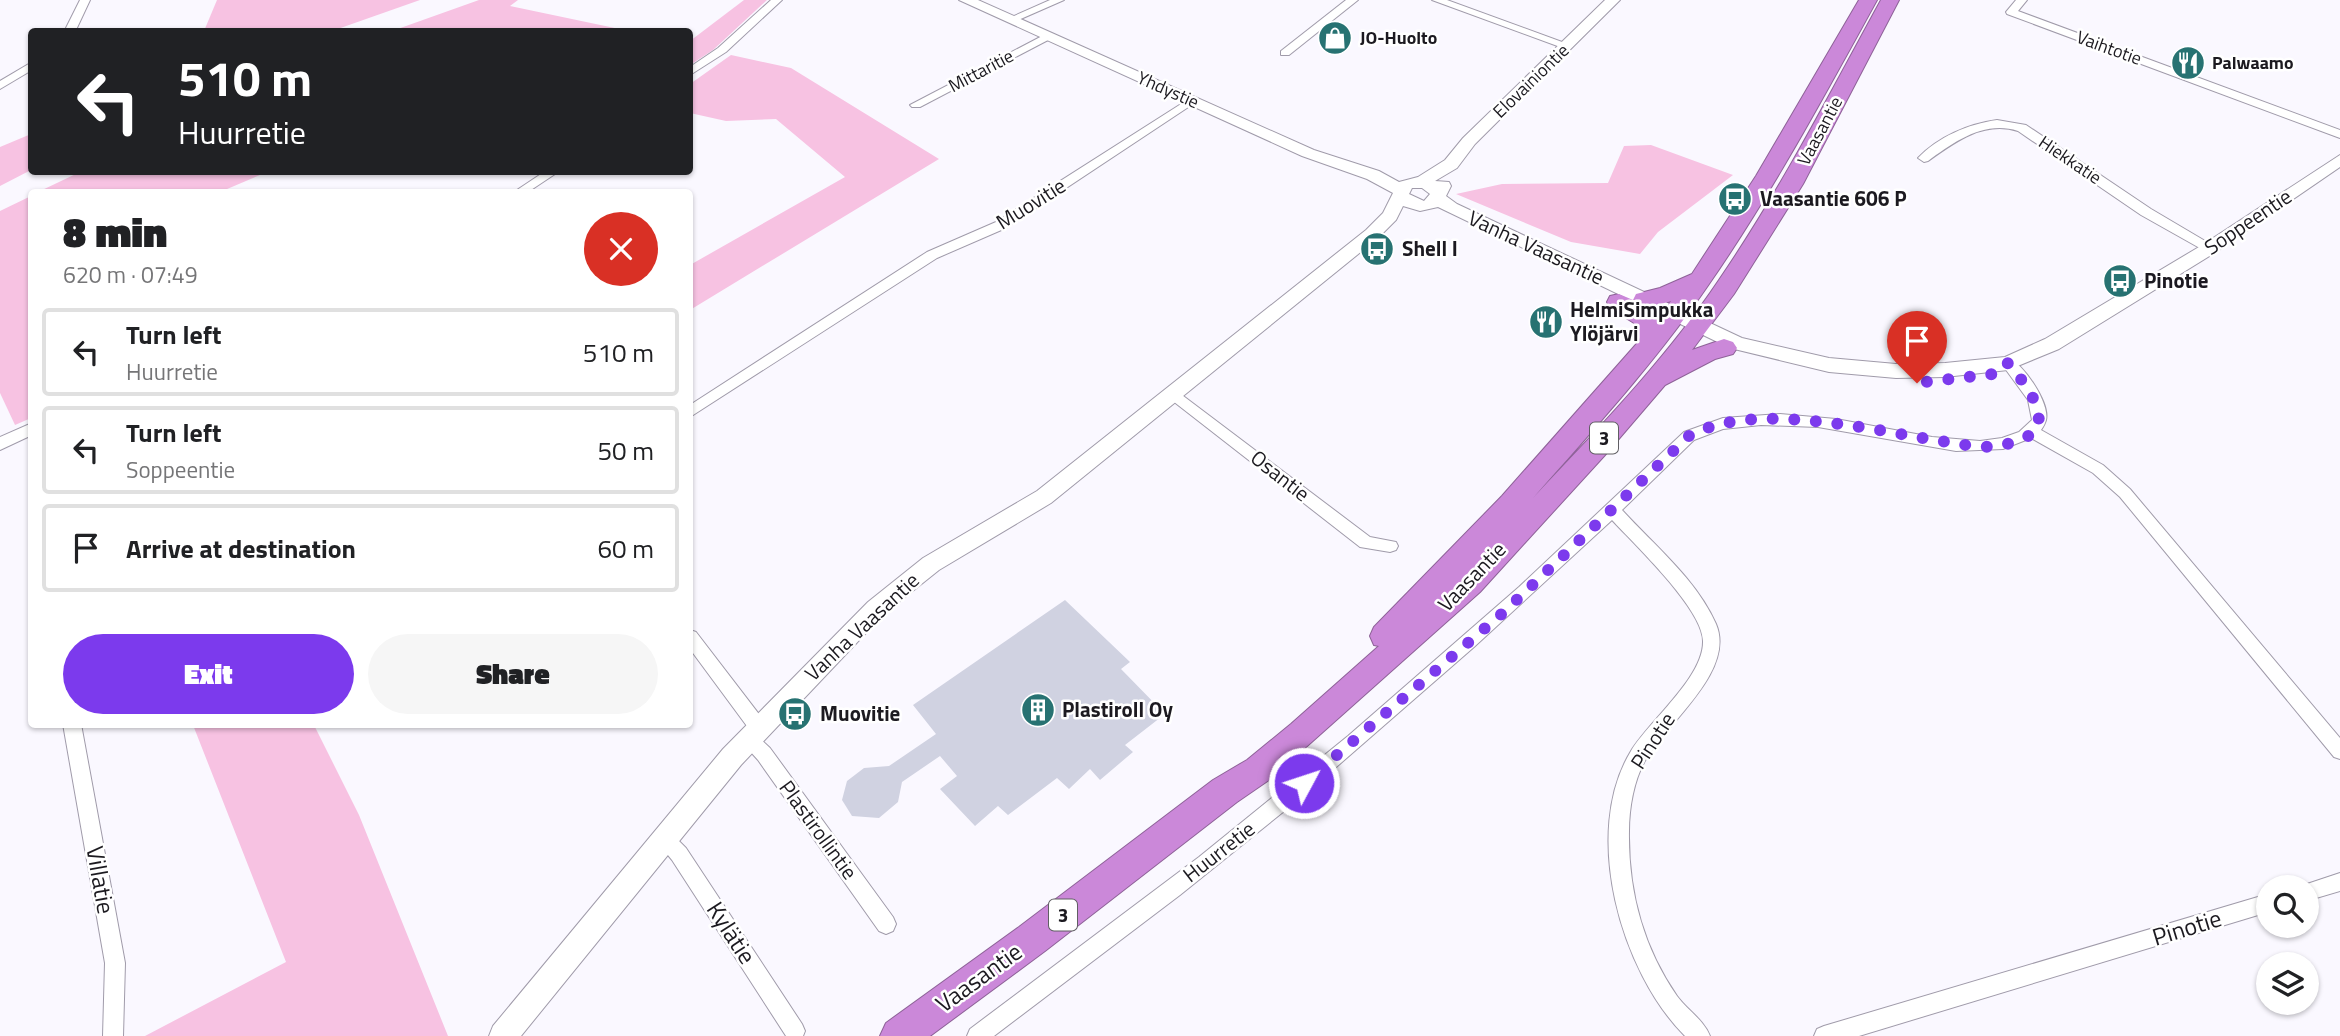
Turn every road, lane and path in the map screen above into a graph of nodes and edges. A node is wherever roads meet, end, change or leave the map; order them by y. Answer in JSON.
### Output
{"nodes":[{"id":1,"x":85,"y":0,"type":"edge"},
{"id":2,"x":777,"y":0,"type":"edge"},
{"id":3,"x":966,"y":0,"type":"edge"},
{"id":4,"x":1059,"y":0,"type":"edge"},
{"id":5,"x":1353,"y":0,"type":"edge"},
{"id":6,"x":1437,"y":0,"type":"edge"},
{"id":7,"x":1614,"y":0,"type":"edge"},
{"id":8,"x":1868,"y":0,"type":"edge"},
{"id":9,"x":1890,"y":0,"type":"edge"},
{"id":10,"x":2022,"y":0,"type":"edge"},
{"id":11,"x":1010,"y":20,"type":"junction"},
{"id":12,"x":71,"y":28,"type":"edge"},
{"id":13,"x":1046,"y":37,"type":"junction"},
{"id":14,"x":1567,"y":46,"type":"junction"},
{"id":15,"x":1285,"y":54,"type":"dead end"},
{"id":16,"x":28,"y":67,"type":"edge"},
{"id":17,"x":693,"y":70,"type":"edge"},
{"id":18,"x":0,"y":73,"type":"edge"},
{"id":19,"x":14,"y":76,"type":"junction"},
{"id":20,"x":0,"y":86,"type":"edge"},
{"id":21,"x":1192,"y":100,"type":"junction"},
{"id":22,"x":916,"y":105,"type":"dead end"},
{"id":23,"x":2340,"y":135,"type":"edge"},
{"id":24,"x":1924,"y":158,"type":"dead end"},
{"id":25,"x":2340,"y":160,"type":"edge"},
{"id":26,"x":1451,"y":164,"type":"junction"},
{"id":27,"x":547,"y":175,"type":"edge"},
{"id":28,"x":1373,"y":175,"type":"junction"},
{"id":29,"x":1420,"y":182,"type":"junction"},
{"id":30,"x":525,"y":189,"type":"edge"},
{"id":31,"x":1419,"y":198,"type":"junction"},
{"id":32,"x":2210,"y":248,"type":"junction"},
{"id":33,"x":1701,"y":279,"type":"junction"},
{"id":34,"x":1726,"y":288,"type":"junction"},
{"id":35,"x":1645,"y":300,"type":"junction"},
{"id":36,"x":1619,"y":302,"type":"joint"},
{"id":37,"x":1675,"y":328,"type":"junction"},
{"id":38,"x":1730,"y":346,"type":"junction"},
{"id":39,"x":2008,"y":363,"type":"junction"},
{"id":40,"x":1653,"y":382,"type":"junction"},
{"id":41,"x":1174,"y":394,"type":"junction"},
{"id":42,"x":693,"y":410,"type":"edge"},
{"id":43,"x":28,"y":430,"type":"edge"},
{"id":44,"x":2032,"y":432,"type":"junction"},
{"id":45,"x":0,"y":444,"type":"edge"},
{"id":46,"x":1613,"y":511,"type":"junction"},
{"id":47,"x":1390,"y":547,"type":"dead end"},
{"id":48,"x":693,"y":642,"type":"edge"},
{"id":49,"x":73,"y":728,"type":"edge"},
{"id":50,"x":753,"y":733,"type":"junction"},
{"id":51,"x":2340,"y":751,"type":"edge"},
{"id":52,"x":1225,"y":791,"type":"junction"},
{"id":53,"x":663,"y":838,"type":"junction"},
{"id":54,"x":2340,"y":882,"type":"edge"},
{"id":55,"x":2319,"y":888,"type":"edge"},
{"id":56,"x":2256,"y":907,"type":"edge"},
{"id":57,"x":886,"y":924,"type":"dead end"},
{"id":58,"x":795,"y":1031,"type":"dead end"},
{"id":59,"x":113,"y":1036,"type":"edge"},
{"id":60,"x":503,"y":1036,"type":"edge"},
{"id":61,"x":899,"y":1036,"type":"edge"},
{"id":62,"x":977,"y":1036,"type":"edge"},
{"id":63,"x":1700,"y":1036,"type":"edge"},
{"id":64,"x":1824,"y":1036,"type":"edge"}],
"edges":[{"from":1,"to":12,"type":"street"},
{"from":2,"to":17,"type":"street"},
{"from":3,"to":11,"type":"main road","name":"Yhdystie"},
{"from":4,"to":11,"type":"street"},
{"from":5,"to":15,"type":"street"},
{"from":6,"to":14,"type":"street"},
{"from":7,"to":14,"type":"main road","name":"Elovainiontie"},
{"from":8,"to":33,"type":"highway","name":"Vaasantie","number":"3"},
{"from":9,"to":34,"type":"highway","name":"Vaasantie","number":"3"},
{"from":10,"to":23,"type":"street","name":"Vaihtotie"},
{"from":11,"to":13,"type":"main road","name":"Yhdystie"},
{"from":13,"to":21,"type":"main road","name":"Yhdystie"},
{"from":13,"to":22,"type":"street","name":"Mittaritie"},
{"from":14,"to":26,"type":"main road","name":"Elovainiontie"},
{"from":16,"to":19,"type":"street"},
{"from":18,"to":19,"type":"street"},
{"from":19,"to":20,"type":"street"},
{"from":21,"to":28,"type":"main road","name":"Yhdystie"},
{"from":21,"to":42,"type":"street","name":"Muovitie"},
{"from":24,"to":32,"type":"street","name":"Hiekkatie"},
{"from":25,"to":32,"type":"main road","name":"Soppeentie"},
{"from":26,"to":29,"type":"main road","name":"Elovainiontie"},
{"from":26,"to":31,"type":"main road","name":"Elovainiontie"},
{"from":27,"to":30,"type":"street"},
{"from":28,"to":29,"type":"main road","name":"Yhdystie"},
{"from":28,"to":31,"type":"main road","name":"Yhdystie"},
{"from":29,"to":31,"type":"main road"},
{"from":29,"to":31,"type":"main road","name":"Elovainiontie"},
{"from":31,"to":35,"type":"main road","name":"Vanha Vaasantie"},
{"from":31,"to":36,"type":"main road","name":"Vanha Vaasantie"},
{"from":31,"to":41,"type":"main road","name":"Vanha Vaasantie"},
{"from":32,"to":39,"type":"main road","name":"Soppeentie"},
{"from":33,"to":35,"type":"highway"},
{"from":33,"to":37,"type":"highway","name":"Vaasantie","number":"3"},
{"from":34,"to":37,"type":"highway","name":"Vaasantie","number":"3"},
{"from":34,"to":38,"type":"highway"},
{"from":35,"to":37,"type":"main road","name":"Vanha Vaasantie"},
{"from":36,"to":37,"type":"highway"},
{"from":37,"to":38,"type":"main road","name":"Soppeentie"},
{"from":37,"to":40,"type":"highway","name":"Vaasantie","number":"3"},
{"from":37,"to":52,"type":"highway","name":"Vaasantie","number":"3"},
{"from":38,"to":39,"type":"main road","name":"Soppeentie"},
{"from":38,"to":40,"type":"highway"},
{"from":39,"to":44,"type":"street"},
{"from":40,"to":52,"type":"highway","name":"Vaasantie","number":"3"},
{"from":41,"to":47,"type":"street","name":"Osantie"},
{"from":41,"to":50,"type":"main road","name":"Vanha Vaasantie"},
{"from":43,"to":45,"type":"street"},
{"from":44,"to":46,"type":"street","name":"Huurretie"},
{"from":44,"to":51,"type":"street"},
{"from":46,"to":62,"type":"street","name":"Huurretie"},
{"from":46,"to":63,"type":"street","name":"Pinotie"},
{"from":48,"to":50,"type":"street"},
{"from":49,"to":59,"type":"street","name":"Villatie"},
{"from":50,"to":53,"type":"main road","name":"Vanha Vaasantie"},
{"from":50,"to":57,"type":"street","name":"Plastirollintie"},
{"from":52,"to":61,"type":"highway","name":"Vaasantie","number":"3"},
{"from":53,"to":58,"type":"street","name":"Kylätie"},
{"from":53,"to":60,"type":"main road","name":"Vanha Vaasantie"},
{"from":54,"to":55,"type":"street"},
{"from":56,"to":64,"type":"street","name":"Pinotie"}]}
